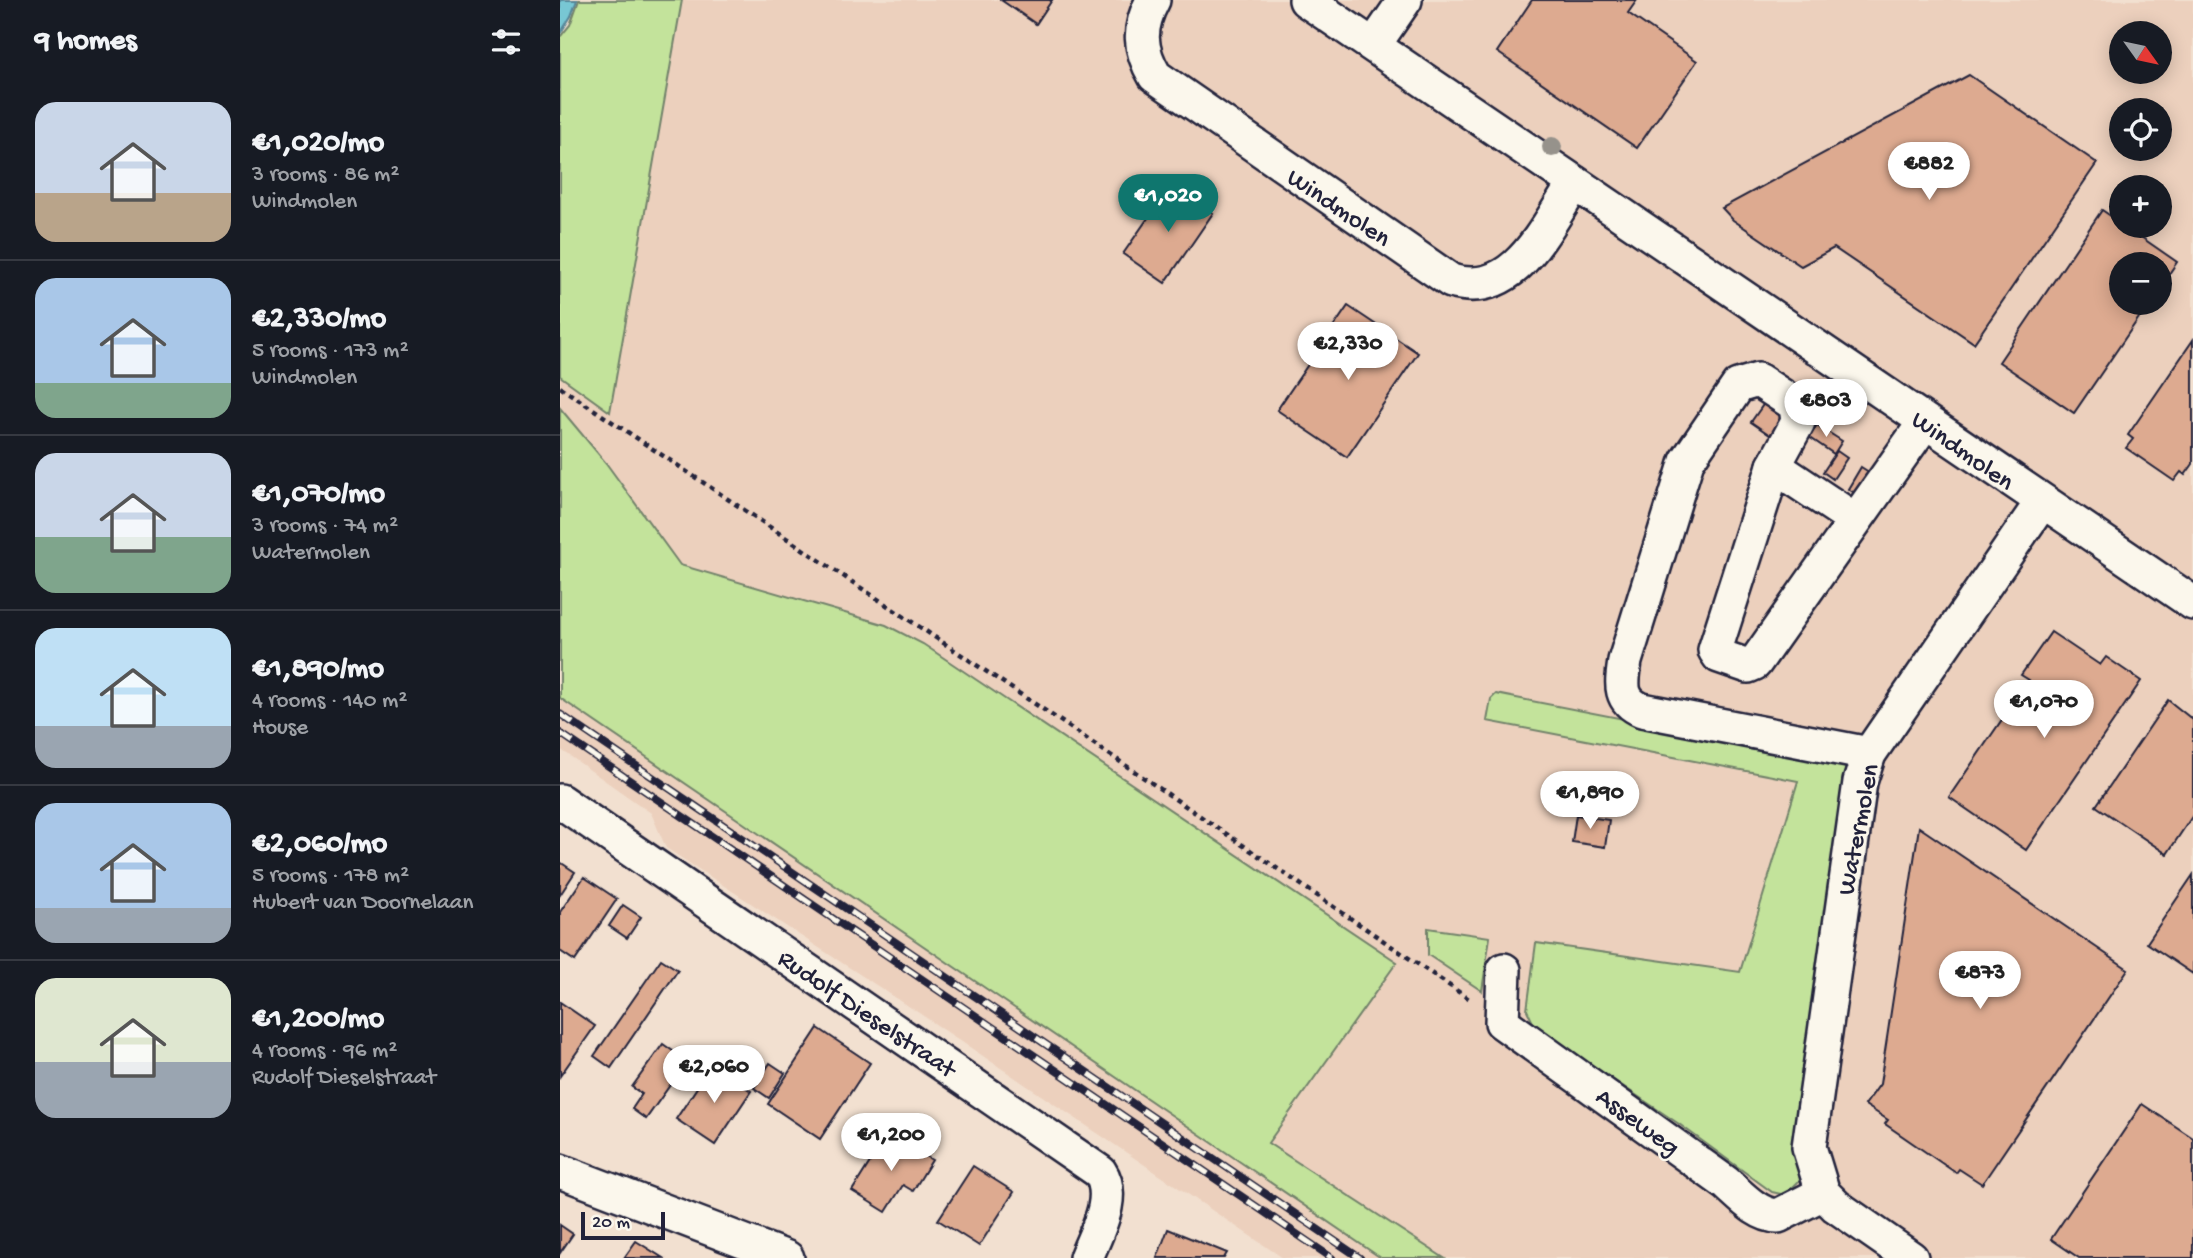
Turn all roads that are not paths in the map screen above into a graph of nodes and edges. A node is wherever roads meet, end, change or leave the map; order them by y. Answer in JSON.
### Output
{"nodes":[{"id":1,"x":1153,"y":0,"type":"edge"},
{"id":2,"x":1306,"y":0,"type":"edge"},
{"id":3,"x":1405,"y":0,"type":"edge"},
{"id":4,"x":1374,"y":45,"type":"junction"},
{"id":5,"x":1575,"y":183,"type":"junction"},
{"id":6,"x":1925,"y":422,"type":"junction"},
{"id":7,"x":1774,"y":466,"type":"junction"},
{"id":8,"x":2042,"y":502,"type":"junction"},
{"id":9,"x":1856,"y":520,"type":"junction"},
{"id":10,"x":2193,"y":603,"type":"edge"},
{"id":11,"x":1869,"y":754,"type":"junction"},
{"id":12,"x":560,"y":801,"type":"edge"},
{"id":13,"x":1504,"y":970,"type":"dead end"},
{"id":14,"x":560,"y":1171,"type":"edge"},
{"id":15,"x":1824,"y":1193,"type":"junction"},
{"id":16,"x":787,"y":1258,"type":"edge"},
{"id":17,"x":1086,"y":1258,"type":"edge"},
{"id":18,"x":1911,"y":1258,"type":"edge"}],
"edges":[{"from":1,"to":5,"type":"street","name":"Windmolen"},
{"from":2,"to":4,"type":"street","name":"Windmolen"},
{"from":3,"to":4,"type":"street"},
{"from":4,"to":5,"type":"street","name":"Windmolen"},
{"from":5,"to":6,"type":"street","name":"Windmolen"},
{"from":6,"to":8,"type":"street","name":"Windmolen"},
{"from":6,"to":9,"type":"street"},
{"from":7,"to":9,"type":"street"},
{"from":7,"to":9,"type":"street"},
{"from":7,"to":11,"type":"street"},
{"from":8,"to":10,"type":"street"},
{"from":8,"to":11,"type":"street","name":"Watermolen"},
{"from":11,"to":15,"type":"street","name":"Watermolen"},
{"from":12,"to":17,"type":"street","name":"Rudolf Dieselstraat"},
{"from":13,"to":15,"type":"street","name":"Asseweg"},
{"from":14,"to":16,"type":"street"},
{"from":15,"to":18,"type":"street","name":"Watermolen"}]}
